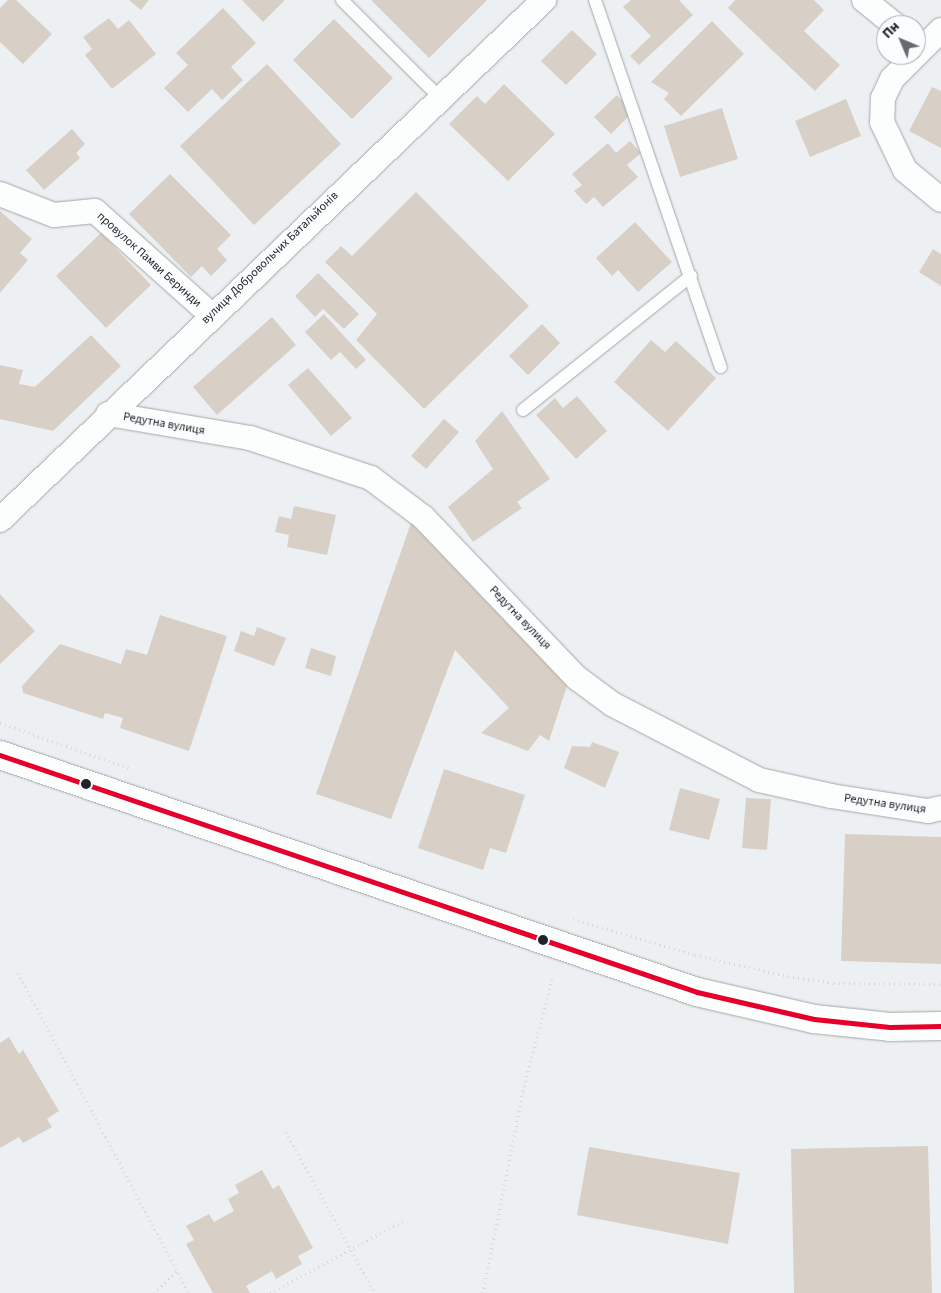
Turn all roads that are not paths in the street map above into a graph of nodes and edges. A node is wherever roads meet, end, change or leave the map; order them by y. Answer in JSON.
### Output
{"nodes":[{"id":1,"x":342,"y":0,"type":"edge"},
{"id":2,"x":544,"y":0,"type":"edge"},
{"id":3,"x":595,"y":0,"type":"edge"},
{"id":4,"x":864,"y":0,"type":"edge"},
{"id":5,"x":883,"y":15,"type":"edge"},
{"id":6,"x":941,"y":30,"type":"edge"},
{"id":7,"x":927,"y":49,"type":"edge"},
{"id":8,"x":439,"y":97,"type":"junction"},
{"id":9,"x":0,"y":194,"type":"edge"},
{"id":10,"x":941,"y":200,"type":"edge"},
{"id":11,"x":691,"y":276,"type":"junction"},
{"id":12,"x":210,"y":314,"type":"junction"},
{"id":13,"x":722,"y":367,"type":"dead end"},
{"id":14,"x":523,"y":410,"type":"dead end"},
{"id":15,"x":108,"y":414,"type":"junction"},
{"id":16,"x":0,"y":520,"type":"edge"},
{"id":17,"x":0,"y":755,"type":"edge"},
{"id":18,"x":941,"y":808,"type":"edge"},
{"id":19,"x":941,"y":1026,"type":"edge"}],
"edges":[{"from":1,"to":8,"type":"lane"},
{"from":2,"to":8,"type":"street","name":"вулиця Добровольчих Батальйонів"},
{"from":3,"to":11,"type":"lane"},
{"from":4,"to":5,"type":"street"},
{"from":6,"to":7,"type":"street"},
{"from":7,"to":10,"type":"street"},
{"from":8,"to":12,"type":"street","name":"вулиця Добровольчих Батальйонів"},
{"from":9,"to":12,"type":"street","name":"провулок Памви Беринди"},
{"from":11,"to":13,"type":"lane"},
{"from":11,"to":14,"type":"lane"},
{"from":12,"to":15,"type":"street","name":"вулиця Добровольчих Батальйонів"},
{"from":15,"to":16,"type":"street","name":"вулиця Добровольчих Батальйонів"},
{"from":15,"to":18,"type":"street","name":"Редутна вулиця"},
{"from":17,"to":19,"type":"main road"}]}
